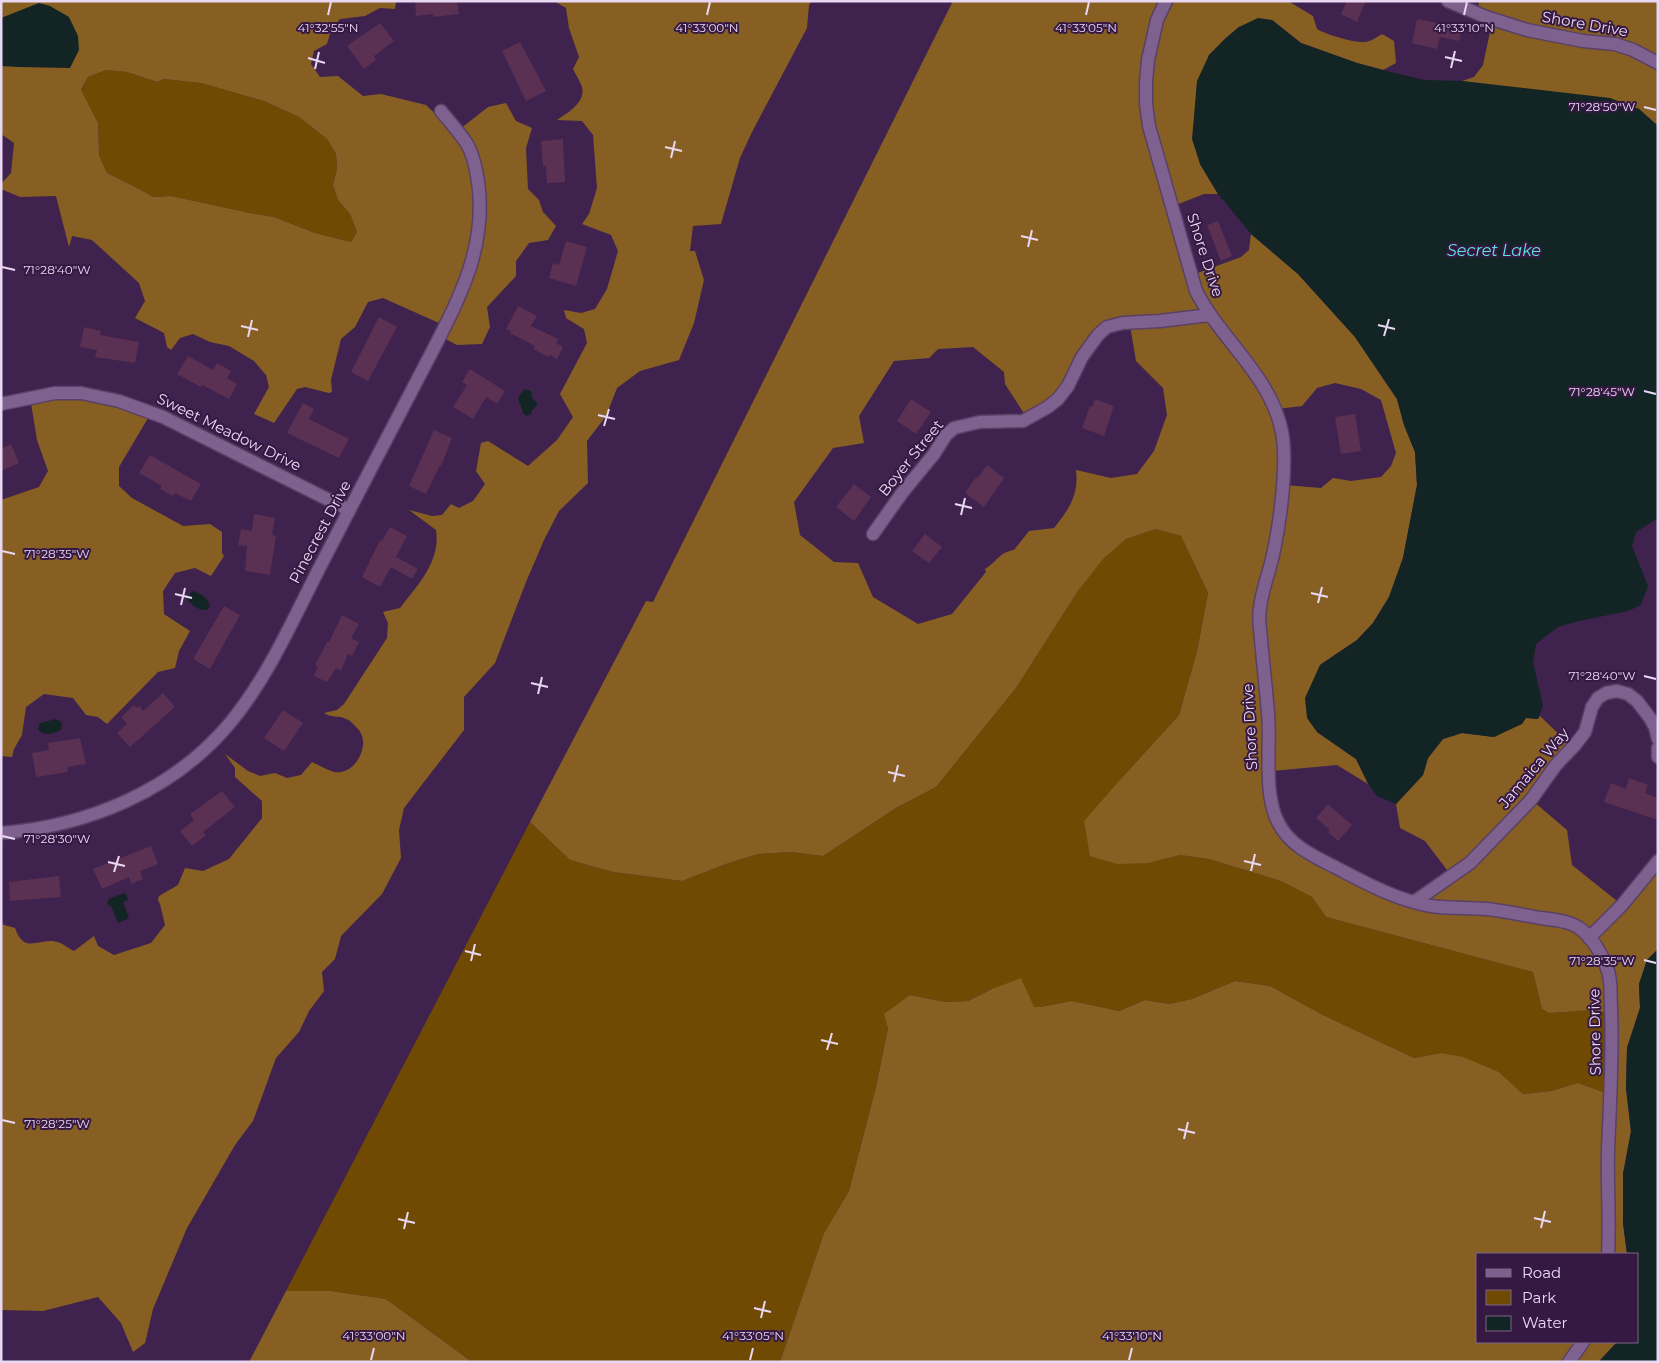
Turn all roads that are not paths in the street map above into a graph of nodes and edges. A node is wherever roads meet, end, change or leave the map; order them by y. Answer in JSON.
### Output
{"nodes":[{"id":1,"x":1166,"y":1,"type":"edge"},
{"id":2,"x":1448,"y":1,"type":"edge"},
{"id":3,"x":1478,"y":7,"type":"edge"},
{"id":4,"x":1658,"y":63,"type":"edge"},
{"id":5,"x":441,"y":111,"type":"dead end"},
{"id":6,"x":1209,"y":315,"type":"junction"},
{"id":7,"x":1,"y":404,"type":"edge"},
{"id":8,"x":349,"y":510,"type":"junction"},
{"id":9,"x":873,"y":534,"type":"dead end"},
{"id":10,"x":1658,"y":738,"type":"edge"},
{"id":11,"x":1658,"y":748,"type":"edge"},
{"id":12,"x":1658,"y":757,"type":"edge"},
{"id":13,"x":1,"y":833,"type":"edge"},
{"id":14,"x":1658,"y":861,"type":"edge"},
{"id":15,"x":1414,"y":902,"type":"junction"},
{"id":16,"x":1589,"y":938,"type":"junction"},
{"id":17,"x":1608,"y":1253,"type":"edge"},
{"id":18,"x":1582,"y":1343,"type":"edge"},
{"id":19,"x":1569,"y":1362,"type":"edge"}],
"edges":[{"from":1,"to":6,"type":"street","name":"Shore Drive"},
{"from":2,"to":3,"type":"street","name":"Shore Drive"},
{"from":3,"to":4,"type":"street","name":"Shore Drive"},
{"from":5,"to":8,"type":"street","name":"Pinecrest Drive"},
{"from":6,"to":9,"type":"street","name":"Boyer Street"},
{"from":6,"to":15,"type":"street","name":"Shore Drive"},
{"from":7,"to":8,"type":"street","name":"Sweet Meadow Drive"},
{"from":8,"to":13,"type":"street","name":"Pinecrest Drive"},
{"from":10,"to":15,"type":"street","name":"Jamaica Way"},
{"from":11,"to":12,"type":"street"},
{"from":14,"to":16,"type":"street"},
{"from":15,"to":16,"type":"street","name":"Shore Drive"},
{"from":16,"to":17,"type":"street","name":"Shore Drive"},
{"from":18,"to":19,"type":"street"}]}
